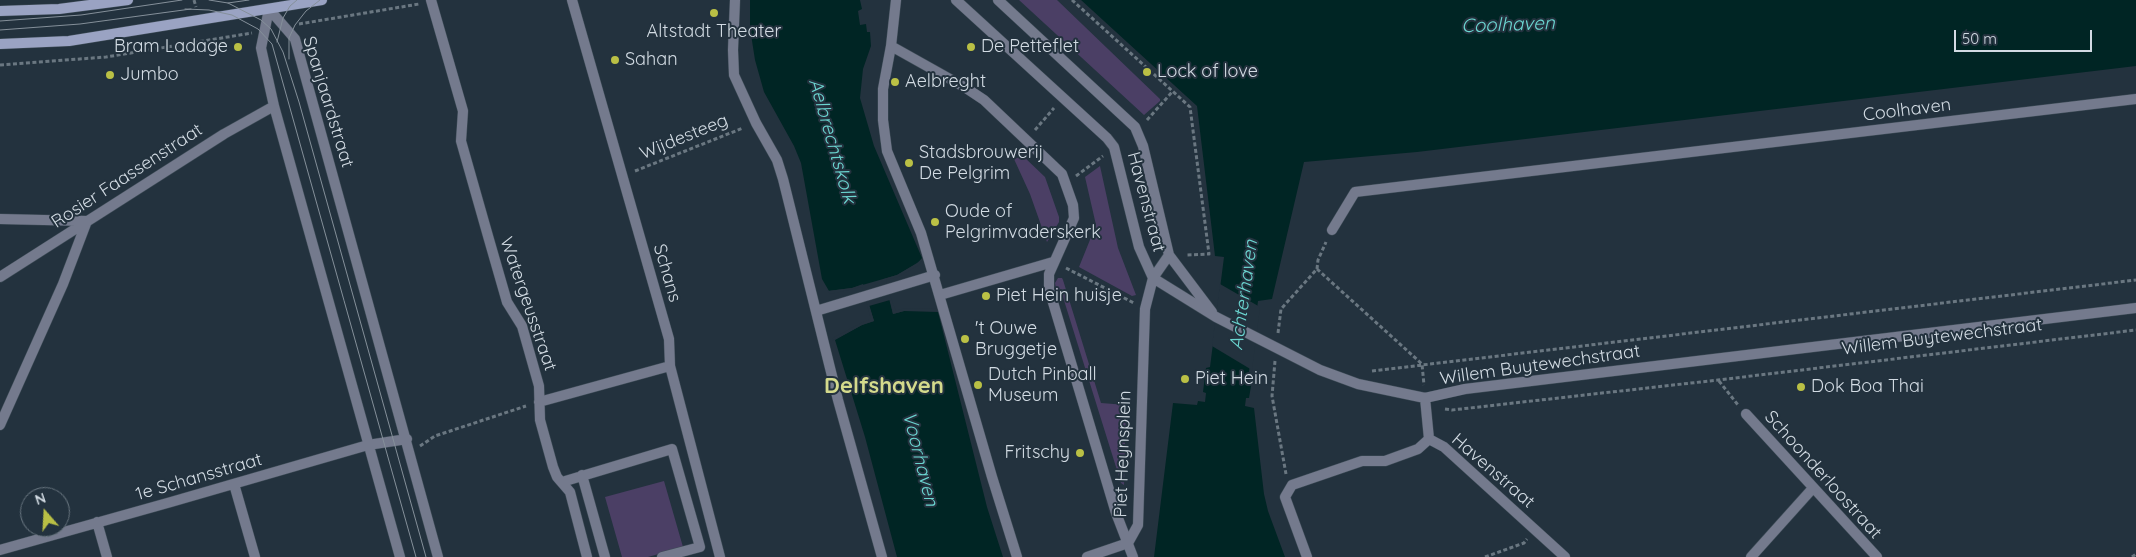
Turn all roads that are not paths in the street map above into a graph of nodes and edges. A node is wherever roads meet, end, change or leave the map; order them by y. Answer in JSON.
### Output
{"nodes":[{"id":1,"x":128,"y":0,"type":"edge"},
{"id":2,"x":322,"y":0,"type":"edge"},
{"id":3,"x":572,"y":0,"type":"edge"},
{"id":4,"x":735,"y":0,"type":"edge"},
{"id":5,"x":896,"y":0,"type":"edge"},
{"id":6,"x":956,"y":0,"type":"edge"},
{"id":7,"x":998,"y":0,"type":"edge"},
{"id":8,"x":431,"y":1,"type":"edge"},
{"id":9,"x":268,"y":4,"type":"edge"},
{"id":10,"x":0,"y":11,"type":"edge"},
{"id":11,"x":0,"y":44,"type":"edge"},
{"id":12,"x":891,"y":46,"type":"junction"},
{"id":13,"x":2136,"y":99,"type":"edge"},
{"id":14,"x":274,"y":106,"type":"junction"},
{"id":15,"x":0,"y":219,"type":"edge"},
{"id":16,"x":88,"y":221,"type":"junction"},
{"id":17,"x":1332,"y":230,"type":"road end"},
{"id":18,"x":1169,"y":255,"type":"junction"},
{"id":19,"x":1053,"y":262,"type":"junction"},
{"id":20,"x":935,"y":275,"type":"junction"},
{"id":21,"x":0,"y":278,"type":"edge"},
{"id":22,"x":1153,"y":278,"type":"junction"},
{"id":23,"x":940,"y":295,"type":"junction"},
{"id":24,"x":2136,"y":308,"type":"edge"},
{"id":25,"x":816,"y":311,"type":"junction"},
{"id":26,"x":1216,"y":317,"type":"junction"},
{"id":27,"x":670,"y":366,"type":"junction"},
{"id":28,"x":1425,"y":398,"type":"junction"},
{"id":29,"x":539,"y":402,"type":"junction"},
{"id":30,"x":1746,"y":414,"type":"road end"},
{"id":31,"x":0,"y":425,"type":"edge"},
{"id":32,"x":407,"y":439,"type":"junction"},
{"id":33,"x":1429,"y":439,"type":"junction"},
{"id":34,"x":368,"y":445,"type":"junction"},
{"id":35,"x":582,"y":475,"type":"junction"},
{"id":36,"x":562,"y":482,"type":"junction"},
{"id":37,"x":234,"y":484,"type":"junction"},
{"id":38,"x":1813,"y":488,"type":"junction"},
{"id":39,"x":97,"y":522,"type":"junction"},
{"id":40,"x":1128,"y":543,"type":"junction"},
{"id":41,"x":700,"y":547,"type":"junction"},
{"id":42,"x":0,"y":550,"type":"edge"},
{"id":43,"x":719,"y":552,"type":"edge"},
{"id":44,"x":107,"y":557,"type":"edge"},
{"id":45,"x":255,"y":557,"type":"edge"},
{"id":46,"x":400,"y":557,"type":"edge"},
{"id":47,"x":438,"y":557,"type":"edge"},
{"id":48,"x":587,"y":557,"type":"edge"},
{"id":49,"x":605,"y":557,"type":"edge"},
{"id":50,"x":662,"y":557,"type":"edge"},
{"id":51,"x":882,"y":557,"type":"edge"},
{"id":52,"x":1017,"y":557,"type":"edge"},
{"id":53,"x":1087,"y":557,"type":"edge"},
{"id":54,"x":1133,"y":557,"type":"edge"},
{"id":55,"x":1307,"y":557,"type":"edge"},
{"id":56,"x":1565,"y":557,"type":"edge"},
{"id":57,"x":1751,"y":557,"type":"edge"},
{"id":58,"x":1877,"y":557,"type":"edge"}],
"edges":[{"from":1,"to":10,"type":"street"},
{"from":2,"to":9,"type":"street"},
{"from":3,"to":27,"type":"street","name":"Schans"},
{"from":4,"to":25,"type":"street"},
{"from":5,"to":12,"type":"street"},
{"from":6,"to":22,"type":"street","name":"Havenstraat"},
{"from":7,"to":18,"type":"street","name":"Havenstraat"},
{"from":8,"to":29,"type":"street","name":"Watergeusstraat"},
{"from":9,"to":11,"type":"street"},
{"from":9,"to":14,"type":"street"},
{"from":9,"to":32,"type":"street","name":"Spanjaardstraat"},
{"from":12,"to":19,"type":"street","name":"Piet Heynsplein"},
{"from":12,"to":20,"type":"street"},
{"from":13,"to":17,"type":"street","name":"Coolhaven"},
{"from":14,"to":16,"type":"street","name":"Rosier Faassenstraat"},
{"from":14,"to":34,"type":"street"},
{"from":15,"to":16,"type":"street"},
{"from":16,"to":21,"type":"street","name":"Rosier Faassenstraat"},
{"from":16,"to":31,"type":"street"},
{"from":18,"to":22,"type":"street","name":"Piet Heynsplein"},
{"from":18,"to":26,"type":"street","name":"Havenstraat"},
{"from":19,"to":23,"type":"street"},
{"from":19,"to":40,"type":"street","name":"Piet Heynsplein"},
{"from":20,"to":23,"type":"street"},
{"from":20,"to":25,"type":"street"},
{"from":22,"to":26,"type":"street","name":"Havenstraat"},
{"from":22,"to":40,"type":"street","name":"Piet Heynsplein"},
{"from":23,"to":52,"type":"street"},
{"from":24,"to":28,"type":"street","name":"Willem Buytewechstraat"},
{"from":25,"to":51,"type":"street"},
{"from":26,"to":28,"type":"street"},
{"from":27,"to":29,"type":"street"},
{"from":27,"to":43,"type":"street","name":"Schans"},
{"from":28,"to":33,"type":"street","name":"Havenstraat"},
{"from":29,"to":36,"type":"street","name":"Watergeusstraat"},
{"from":30,"to":38,"type":"street","name":"Schoonderloostraat"},
{"from":32,"to":34,"type":"street","name":"1e Schansstraat"},
{"from":32,"to":47,"type":"street","name":"Spanjaardstraat"},
{"from":33,"to":55,"type":"street"},
{"from":33,"to":56,"type":"street","name":"Havenstraat"},
{"from":34,"to":37,"type":"street","name":"1e Schansstraat"},
{"from":34,"to":46,"type":"street"},
{"from":35,"to":36,"type":"street"},
{"from":35,"to":41,"type":"street"},
{"from":35,"to":49,"type":"street"},
{"from":36,"to":48,"type":"street","name":"Watergeusstraat"},
{"from":37,"to":39,"type":"street","name":"1e Schansstraat"},
{"from":37,"to":45,"type":"street"},
{"from":38,"to":57,"type":"street"},
{"from":38,"to":58,"type":"street","name":"Schoonderloostraat"},
{"from":39,"to":42,"type":"street","name":"1e Schansstraat"},
{"from":39,"to":44,"type":"street"},
{"from":40,"to":53,"type":"street"},
{"from":40,"to":54,"type":"street"},
{"from":41,"to":43,"type":"street"},
{"from":41,"to":50,"type":"street"}]}
